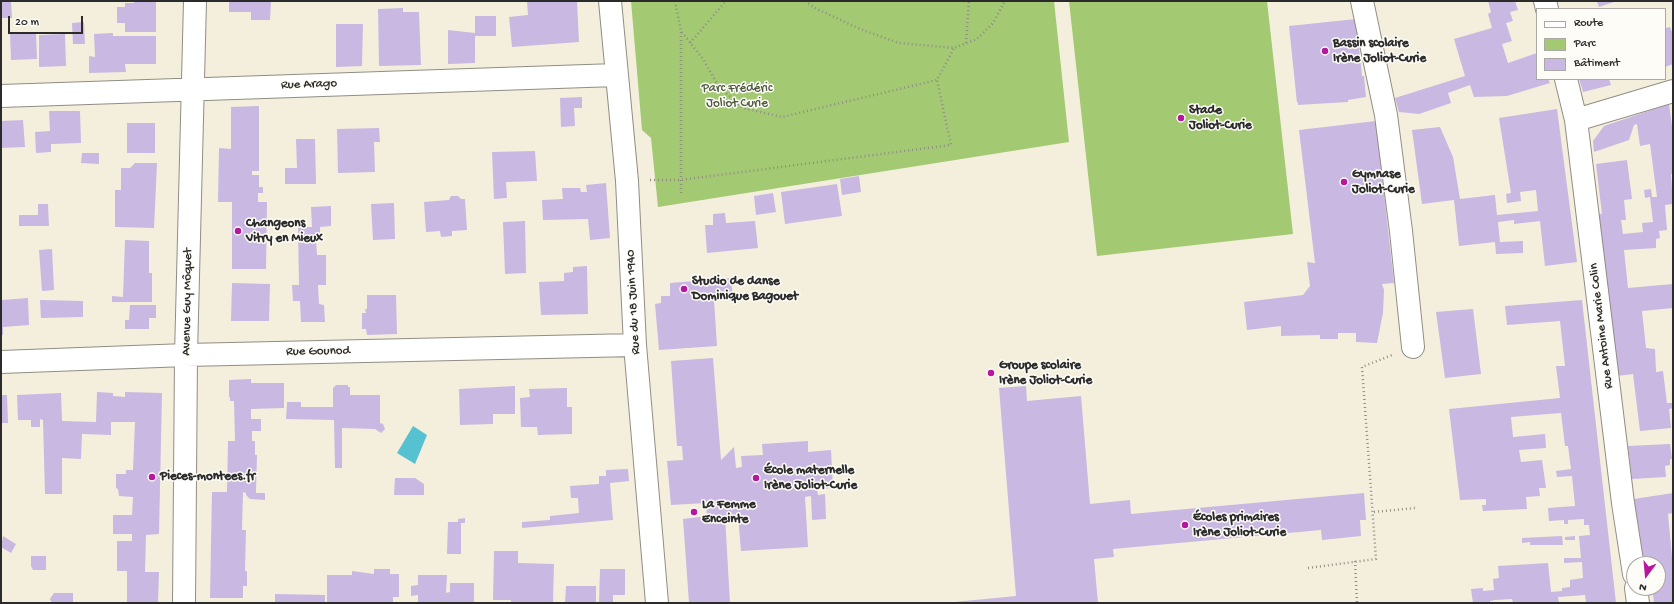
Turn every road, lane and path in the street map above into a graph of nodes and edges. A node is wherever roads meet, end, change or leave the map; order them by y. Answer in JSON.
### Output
{"nodes":[{"id":1,"x":195,"y":1,"type":"edge"},
{"id":2,"x":610,"y":1,"type":"edge"},
{"id":3,"x":675,"y":1,"type":"edge"},
{"id":4,"x":726,"y":1,"type":"edge"},
{"id":5,"x":805,"y":1,"type":"edge"},
{"id":6,"x":969,"y":1,"type":"edge"},
{"id":7,"x":1005,"y":1,"type":"edge"},
{"id":8,"x":1362,"y":1,"type":"edge"},
{"id":9,"x":681,"y":31,"type":"junction"},
{"id":10,"x":690,"y":43,"type":"junction"},
{"id":11,"x":966,"y":43,"type":"junction"},
{"id":12,"x":954,"y":48,"type":"junction"},
{"id":13,"x":616,"y":75,"type":"junction"},
{"id":14,"x":937,"y":80,"type":"junction"},
{"id":15,"x":1566,"y":80,"type":"edge"},
{"id":16,"x":194,"y":89,"type":"junction"},
{"id":17,"x":1673,"y":91,"type":"edge"},
{"id":18,"x":1,"y":96,"type":"edge"},
{"id":19,"x":1576,"y":120,"type":"junction"},
{"id":20,"x":680,"y":180,"type":"junction"},
{"id":21,"x":627,"y":181,"type":"junction"},
{"id":22,"x":682,"y":196,"type":"dead end"},
{"id":23,"x":635,"y":345,"type":"junction"},
{"id":24,"x":1413,"y":347,"type":"joint"},
{"id":25,"x":186,"y":355,"type":"junction"},
{"id":26,"x":1,"y":362,"type":"edge"},
{"id":27,"x":1415,"y":508,"type":"dead end"},
{"id":28,"x":1374,"y":512,"type":"dead end"},
{"id":29,"x":1631,"y":556,"type":"edge"},
{"id":30,"x":1355,"y":561,"type":"junction"},
{"id":31,"x":1308,"y":568,"type":"dead end"},
{"id":32,"x":184,"y":603,"type":"edge"},
{"id":33,"x":657,"y":603,"type":"edge"},
{"id":34,"x":1357,"y":603,"type":"edge"}],
"edges":[{"from":1,"to":16,"type":"street","name":"Avenue Guy Môquet"},
{"from":2,"to":13,"type":"street","name":"Rue du 18 Juin 1940"},
{"from":3,"to":9,"type":"path"},
{"from":4,"to":10,"type":"path"},
{"from":5,"to":12,"type":"path"},
{"from":6,"to":11,"type":"path"},
{"from":7,"to":11,"type":"path"},
{"from":8,"to":24,"type":"street"},
{"from":9,"to":10,"type":"path"},
{"from":9,"to":20,"type":"path"},
{"from":10,"to":14,"type":"path"},
{"from":11,"to":12,"type":"path"},
{"from":12,"to":14,"type":"path"},
{"from":13,"to":16,"type":"street","name":"Rue Arago"},
{"from":13,"to":21,"type":"street","name":"Rue du 18 Juin 1940"},
{"from":14,"to":20,"type":"path"},
{"from":15,"to":19,"type":"street","name":"Rue Antoine Marie Colin"},
{"from":16,"to":18,"type":"street","name":"Rue Arago"},
{"from":16,"to":25,"type":"street","name":"Avenue Guy Môquet"},
{"from":17,"to":19,"type":"street"},
{"from":19,"to":29,"type":"street","name":"Rue Antoine Marie Colin"},
{"from":20,"to":21,"type":"path"},
{"from":20,"to":22,"type":"path"},
{"from":21,"to":23,"type":"street","name":"Rue du 18 Juin 1940"},
{"from":23,"to":25,"type":"street","name":"Rue Gounod"},
{"from":23,"to":33,"type":"street","name":"Rue du 18 Juin 1940"},
{"from":24,"to":30,"type":"path"},
{"from":25,"to":26,"type":"street","name":"Rue Gounod"},
{"from":25,"to":32,"type":"street","name":"Avenue Guy Môquet"},
{"from":27,"to":28,"type":"path"},
{"from":30,"to":31,"type":"path"},
{"from":30,"to":34,"type":"path"}]}
